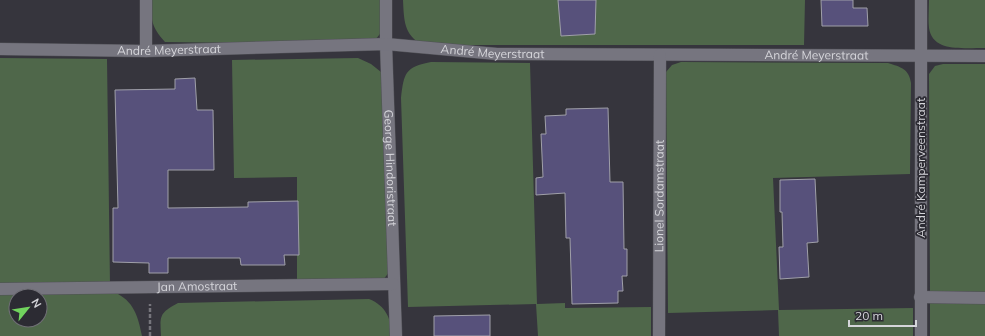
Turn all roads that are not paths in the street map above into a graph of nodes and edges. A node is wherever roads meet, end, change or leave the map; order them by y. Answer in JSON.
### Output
{"nodes":[{"id":1,"x":146,"y":0,"type":"edge"},
{"id":2,"x":386,"y":0,"type":"edge"},
{"id":3,"x":921,"y":0,"type":"edge"},
{"id":4,"x":386,"y":44,"type":"junction"},
{"id":5,"x":0,"y":50,"type":"edge"},
{"id":6,"x":146,"y":51,"type":"junction"},
{"id":7,"x":660,"y":55,"type":"junction"},
{"id":8,"x":922,"y":55,"type":"junction"},
{"id":9,"x":985,"y":56,"type":"edge"},
{"id":10,"x":393,"y":284,"type":"junction"},
{"id":11,"x":0,"y":290,"type":"edge"},
{"id":12,"x":920,"y":297,"type":"junction"},
{"id":13,"x":985,"y":298,"type":"edge"},
{"id":14,"x":396,"y":336,"type":"edge"},
{"id":15,"x":659,"y":336,"type":"edge"},
{"id":16,"x":920,"y":336,"type":"edge"}],
"edges":[{"from":1,"to":6,"type":"street"},
{"from":2,"to":4,"type":"street","name":"George Hindoristraat"},
{"from":3,"to":8,"type":"street","name":"André Kamperveenstraat"},
{"from":4,"to":6,"type":"street","name":"André Meyerstraat"},
{"from":4,"to":7,"type":"street","name":"André Meyerstraat"},
{"from":4,"to":10,"type":"street","name":"George Hindoristraat"},
{"from":5,"to":6,"type":"street","name":"André Meyerstraat"},
{"from":7,"to":8,"type":"street","name":"André Meyerstraat"},
{"from":7,"to":15,"type":"street","name":"Lionel Sordamstraat"},
{"from":8,"to":9,"type":"street","name":"André Meyerstraat"},
{"from":8,"to":12,"type":"street","name":"André Kamperveenstraat"},
{"from":10,"to":11,"type":"street","name":"Jan Amostraat"},
{"from":10,"to":14,"type":"street","name":"George Hindoristraat"},
{"from":12,"to":13,"type":"street"},
{"from":12,"to":16,"type":"street","name":"André Kamperveenstraat"}]}
